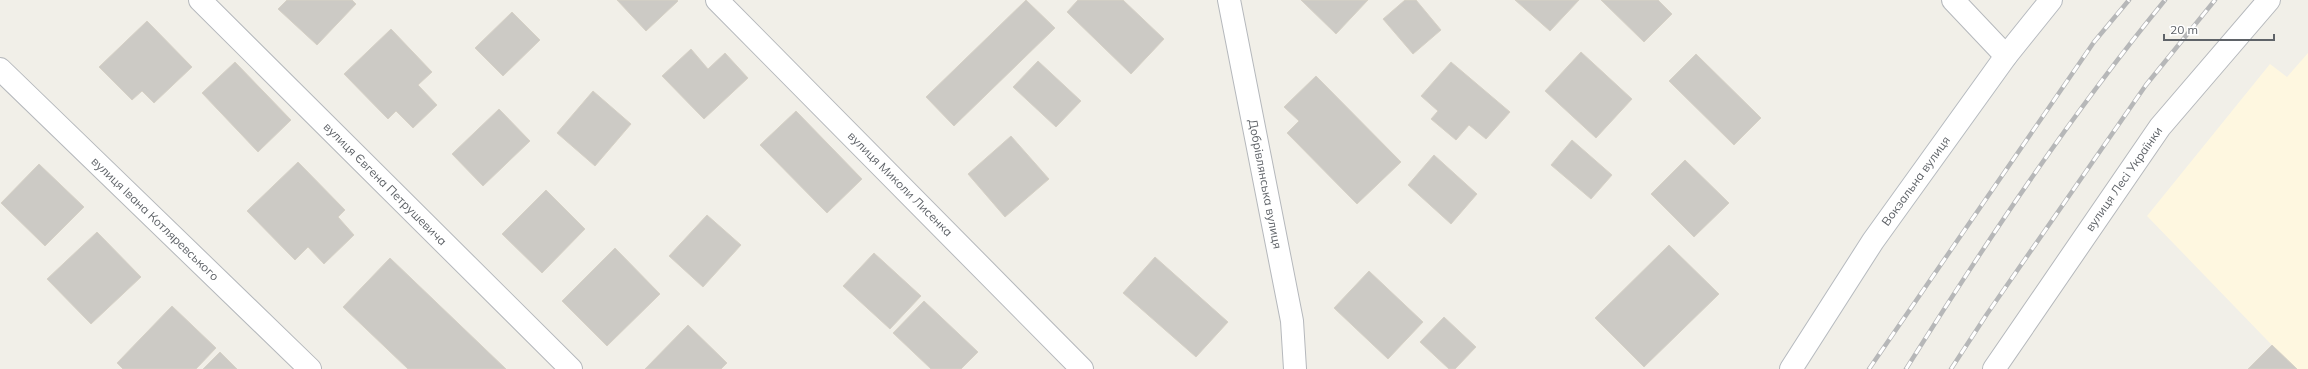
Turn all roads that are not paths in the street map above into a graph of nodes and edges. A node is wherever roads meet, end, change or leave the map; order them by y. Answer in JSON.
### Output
{"nodes":[{"id":1,"x":200,"y":0,"type":"edge"},
{"id":2,"x":717,"y":0,"type":"edge"},
{"id":3,"x":1229,"y":0,"type":"edge"},
{"id":4,"x":1953,"y":0,"type":"edge"},
{"id":5,"x":2051,"y":0,"type":"edge"},
{"id":6,"x":2269,"y":0,"type":"edge"},
{"id":7,"x":2006,"y":56,"type":"junction"},
{"id":8,"x":0,"y":68,"type":"edge"},
{"id":9,"x":310,"y":369,"type":"edge"},
{"id":10,"x":571,"y":369,"type":"edge"},
{"id":11,"x":1082,"y":369,"type":"edge"},
{"id":12,"x":1294,"y":369,"type":"edge"},
{"id":13,"x":1791,"y":369,"type":"edge"},
{"id":14,"x":1994,"y":369,"type":"edge"}],
"edges":[{"from":1,"to":10,"type":"street","name":"вулиця Євгена Петрушевича"},
{"from":2,"to":11,"type":"street","name":"вулиця Миколи Лисенка"},
{"from":3,"to":12,"type":"street","name":"Добрівлянська вулиця"},
{"from":4,"to":7,"type":"street"},
{"from":5,"to":7,"type":"street","name":"Вокзальна вулиця"},
{"from":6,"to":14,"type":"street","name":"вулиця Лесі Українки"},
{"from":7,"to":13,"type":"street","name":"Вокзальна вулиця"},
{"from":8,"to":9,"type":"street","name":"вулиця Івана Котляревського"}]}
